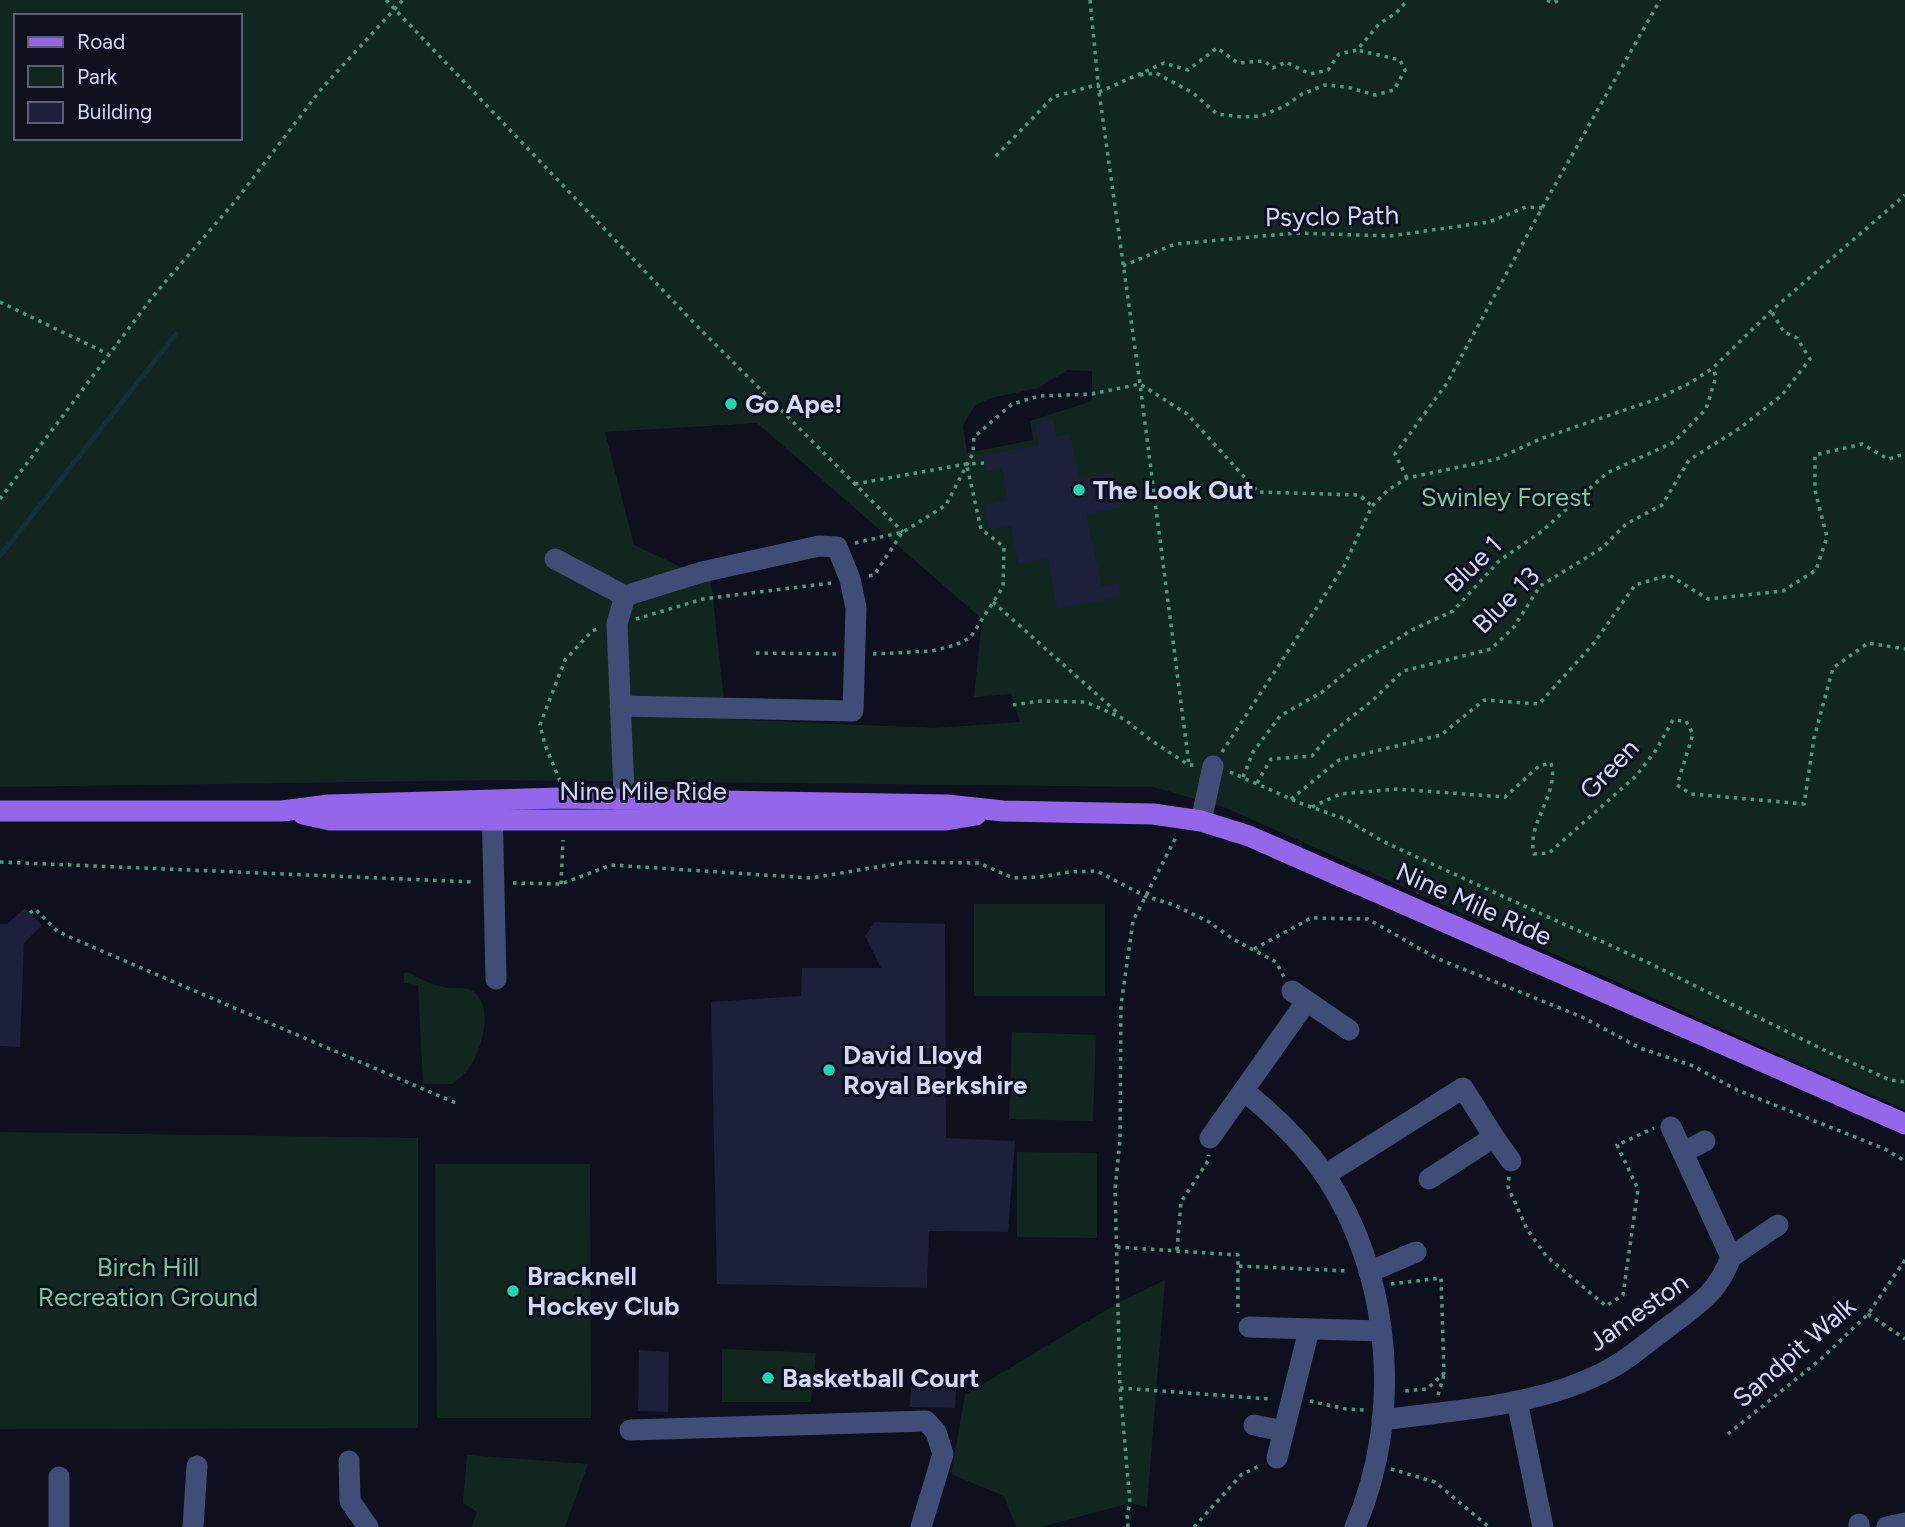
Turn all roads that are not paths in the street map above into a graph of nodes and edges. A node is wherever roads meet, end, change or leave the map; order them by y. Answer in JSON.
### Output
{"nodes":[{"id":1,"x":555,"y":559,"type":"dead end"},
{"id":2,"x":625,"y":596,"type":"junction"},
{"id":3,"x":620,"y":706,"type":"junction"},
{"id":4,"x":1213,"y":766,"type":"road end"},
{"id":5,"x":492,"y":809,"type":"junction"},
{"id":6,"x":624,"y":809,"type":"junction"},
{"id":7,"x":0,"y":811,"type":"edge"},
{"id":8,"x":1193,"y":819,"type":"junction"},
{"id":9,"x":496,"y":979,"type":"dead end"},
{"id":10,"x":1349,"y":1030,"type":"dead end"},
{"id":11,"x":1244,"y":1091,"type":"junction"},
{"id":12,"x":1905,"y":1124,"type":"edge"},
{"id":13,"x":1671,"y":1127,"type":"road end"},
{"id":14,"x":1493,"y":1137,"type":"junction"},
{"id":15,"x":1210,"y":1139,"type":"road end"},
{"id":16,"x":1704,"y":1141,"type":"dead end"},
{"id":17,"x":1684,"y":1152,"type":"junction"},
{"id":18,"x":1511,"y":1161,"type":"road end"},
{"id":19,"x":1325,"y":1175,"type":"junction"},
{"id":20,"x":1429,"y":1180,"type":"dead end"},
{"id":21,"x":1779,"y":1225,"type":"dead end"},
{"id":22,"x":1416,"y":1252,"type":"dead end"},
{"id":23,"x":1731,"y":1257,"type":"junction"},
{"id":24,"x":1370,"y":1279,"type":"junction"},
{"id":25,"x":1249,"y":1326,"type":"road end"},
{"id":26,"x":1309,"y":1330,"type":"junction"},
{"id":27,"x":1381,"y":1331,"type":"junction"},
{"id":28,"x":1517,"y":1401,"type":"junction"},
{"id":29,"x":1383,"y":1408,"type":"junction"},
{"id":30,"x":1254,"y":1425,"type":"dead end"},
{"id":31,"x":630,"y":1430,"type":"dead end"},
{"id":32,"x":1283,"y":1431,"type":"junction"},
{"id":33,"x":1277,"y":1458,"type":"road end"},
{"id":34,"x":349,"y":1461,"type":"dead end"},
{"id":35,"x":197,"y":1466,"type":"dead end"},
{"id":36,"x":59,"y":1477,"type":"dead end"},
{"id":37,"x":1905,"y":1523,"type":"edge"},
{"id":38,"x":59,"y":1527,"type":"edge"},
{"id":39,"x":193,"y":1527,"type":"edge"},
{"id":40,"x":368,"y":1527,"type":"edge"},
{"id":41,"x":921,"y":1527,"type":"edge"},
{"id":42,"x":1355,"y":1527,"type":"edge"},
{"id":43,"x":1543,"y":1527,"type":"edge"},
{"id":44,"x":1887,"y":1527,"type":"edge"}],
"edges":[{"from":1,"to":2,"type":"street"},
{"from":2,"to":3,"type":"street"},
{"from":2,"to":3,"type":"street"},
{"from":3,"to":6,"type":"street"},
{"from":4,"to":8,"type":"street"},
{"from":5,"to":6,"type":"main road","name":"Nine Mile Ride"},
{"from":5,"to":7,"type":"main road","name":"Nine Mile Ride"},
{"from":5,"to":9,"type":"street"},
{"from":6,"to":8,"type":"main road","name":"Nine Mile Ride"},
{"from":8,"to":12,"type":"main road","name":"Nine Mile Ride"},
{"from":10,"to":11,"type":"street"},
{"from":11,"to":15,"type":"street"},
{"from":11,"to":19,"type":"street"},
{"from":13,"to":17,"type":"street"},
{"from":14,"to":18,"type":"street"},
{"from":14,"to":19,"type":"street"},
{"from":14,"to":20,"type":"street"},
{"from":16,"to":17,"type":"street"},
{"from":17,"to":23,"type":"street"},
{"from":19,"to":24,"type":"street"},
{"from":21,"to":23,"type":"street","name":"Jameston"},
{"from":22,"to":24,"type":"street"},
{"from":23,"to":28,"type":"street","name":"Jameston"},
{"from":24,"to":27,"type":"street"},
{"from":25,"to":26,"type":"street"},
{"from":26,"to":27,"type":"street"},
{"from":26,"to":32,"type":"street"},
{"from":27,"to":29,"type":"street"},
{"from":28,"to":29,"type":"street","name":"Jameston"},
{"from":28,"to":43,"type":"street"},
{"from":29,"to":42,"type":"street"},
{"from":30,"to":32,"type":"street"},
{"from":31,"to":41,"type":"street"},
{"from":32,"to":33,"type":"street"},
{"from":34,"to":40,"type":"street"},
{"from":35,"to":39,"type":"street"},
{"from":36,"to":38,"type":"street"},
{"from":37,"to":44,"type":"street"}]}
